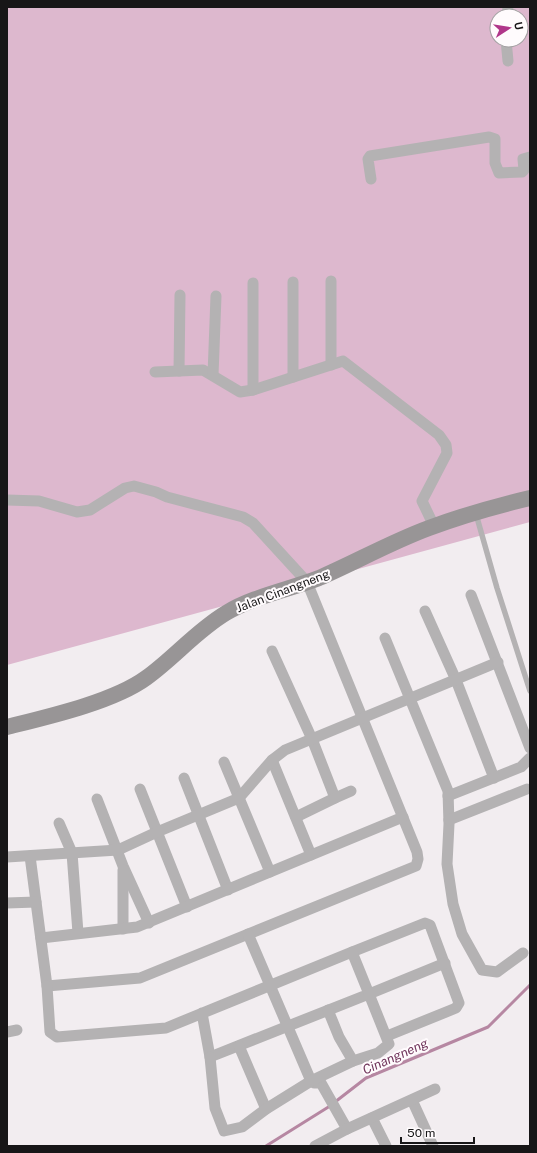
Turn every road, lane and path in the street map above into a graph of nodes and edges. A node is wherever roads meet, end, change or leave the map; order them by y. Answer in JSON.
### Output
{"nodes":[{"id":1,"x":507,"y":48,"type":"edge"},
{"id":2,"x":508,"y":61,"type":"dead end"},
{"id":3,"x":530,"y":157,"type":"edge"},
{"id":4,"x":371,"y":179,"type":"dead end"},
{"id":5,"x":330,"y":281,"type":"dead end"},
{"id":6,"x":293,"y":282,"type":"dead end"},
{"id":7,"x":254,"y":283,"type":"dead end"},
{"id":8,"x":180,"y":296,"type":"dead end"},
{"id":9,"x":216,"y":296,"type":"dead end"},
{"id":10,"x":331,"y":365,"type":"junction"},
{"id":11,"x":178,"y":371,"type":"junction"},
{"id":12,"x":155,"y":372,"type":"dead end"},
{"id":13,"x":213,"y":375,"type":"junction"},
{"id":14,"x":292,"y":377,"type":"junction"},
{"id":15,"x":253,"y":390,"type":"junction"},
{"id":16,"x":530,"y":498,"type":"edge"},
{"id":17,"x":7,"y":500,"type":"edge"},
{"id":18,"x":476,"y":514,"type":"junction"},
{"id":19,"x":434,"y":526,"type":"junction"},
{"id":20,"x":307,"y":582,"type":"junction"},
{"id":21,"x":471,"y":595,"type":"dead end"},
{"id":22,"x":425,"y":611,"type":"dead end"},
{"id":23,"x":385,"y":638,"type":"dead end"},
{"id":24,"x":272,"y":651,"type":"dead end"},
{"id":25,"x":498,"y":662,"type":"junction"},
{"id":26,"x":456,"y":680,"type":"junction"},
{"id":27,"x":530,"y":691,"type":"edge"},
{"id":28,"x":411,"y":698,"type":"junction"},
{"id":29,"x":362,"y":719,"type":"junction"},
{"id":30,"x":7,"y":727,"type":"edge"},
{"id":31,"x":312,"y":739,"type":"junction"},
{"id":32,"x":530,"y":748,"type":"edge"},
{"id":33,"x":530,"y":758,"type":"edge"},
{"id":34,"x":272,"y":760,"type":"junction"},
{"id":35,"x":224,"y":762,"type":"dead end"},
{"id":36,"x":184,"y":778,"type":"dead end"},
{"id":37,"x":494,"y":778,"type":"junction"},
{"id":38,"x":140,"y":789,"type":"dead end"},
{"id":39,"x":527,"y":789,"type":"dead end"},
{"id":40,"x":352,"y":791,"type":"dead end"},
{"id":41,"x":448,"y":796,"type":"junction"},
{"id":42,"x":239,"y":798,"type":"junction"},
{"id":43,"x":335,"y":798,"type":"junction"},
{"id":44,"x":97,"y":799,"type":"dead end"},
{"id":45,"x":197,"y":816,"type":"junction"},
{"id":46,"x":296,"y":817,"type":"junction"},
{"id":47,"x":403,"y":817,"type":"junction"},
{"id":48,"x":449,"y":820,"type":"junction"},
{"id":49,"x":59,"y":823,"type":"dead end"},
{"id":50,"x":157,"y":832,"type":"junction"},
{"id":51,"x":118,"y":850,"type":"junction"},
{"id":52,"x":72,"y":853,"type":"junction"},
{"id":53,"x":311,"y":855,"type":"junction"},
{"id":54,"x":30,"y":856,"type":"junction"},
{"id":55,"x":7,"y":857,"type":"edge"},
{"id":56,"x":123,"y":866,"type":"junction"},
{"id":57,"x":270,"y":872,"type":"junction"},
{"id":58,"x":228,"y":890,"type":"junction"},
{"id":59,"x":36,"y":902,"type":"junction"},
{"id":60,"x":7,"y":903,"type":"edge"},
{"id":61,"x":187,"y":907,"type":"junction"},
{"id":62,"x":149,"y":923,"type":"junction"},
{"id":63,"x":123,"y":929,"type":"junction"},
{"id":64,"x":78,"y":933,"type":"junction"},
{"id":65,"x":248,"y":934,"type":"junction"},
{"id":66,"x":41,"y":938,"type":"junction"},
{"id":67,"x":352,"y":952,"type":"junction"},
{"id":68,"x":523,"y":953,"type":"dead end"},
{"id":69,"x":445,"y":963,"type":"junction"},
{"id":70,"x":270,"y":984,"type":"junction"},
{"id":71,"x":47,"y":986,"type":"junction"},
{"id":72,"x":369,"y":994,"type":"junction"},
{"id":73,"x":328,"y":1010,"type":"junction"},
{"id":74,"x":202,"y":1013,"type":"junction"},
{"id":75,"x":287,"y":1026,"type":"junction"},
{"id":76,"x":387,"y":1036,"type":"junction"},
{"id":77,"x":239,"y":1046,"type":"junction"},
{"id":78,"x":210,"y":1058,"type":"junction"},
{"id":79,"x":353,"y":1061,"type":"junction"},
{"id":80,"x":311,"y":1081,"type":"junction"},
{"id":81,"x":435,"y":1089,"type":"dead end"},
{"id":82,"x":412,"y":1100,"type":"junction"},
{"id":83,"x":266,"y":1109,"type":"junction"},
{"id":84,"x":372,"y":1118,"type":"junction"},
{"id":85,"x":347,"y":1129,"type":"junction"},
{"id":86,"x":332,"y":1142,"type":"edge"},
{"id":87,"x":315,"y":1146,"type":"edge"},
{"id":88,"x":386,"y":1146,"type":"edge"},
{"id":89,"x":433,"y":1146,"type":"edge"}],
"edges":[{"from":1,"to":2,"type":"street"},
{"from":3,"to":4,"type":"street"},
{"from":5,"to":10,"type":"street"},
{"from":6,"to":14,"type":"street"},
{"from":7,"to":15,"type":"street"},
{"from":8,"to":11,"type":"street"},
{"from":9,"to":13,"type":"street"},
{"from":10,"to":14,"type":"street"},
{"from":10,"to":19,"type":"street"},
{"from":11,"to":12,"type":"street"},
{"from":11,"to":13,"type":"street"},
{"from":13,"to":15,"type":"street"},
{"from":14,"to":15,"type":"street"},
{"from":16,"to":18,"type":"street","name":"Jalan Cinangneng"},
{"from":17,"to":20,"type":"street"},
{"from":18,"to":19,"type":"street","name":"Jalan Cinangneng"},
{"from":18,"to":27,"type":"lane"},
{"from":19,"to":20,"type":"street","name":"Jalan Cinangneng"},
{"from":20,"to":29,"type":"street"},
{"from":20,"to":30,"type":"street","name":"Jalan Cinangneng"},
{"from":21,"to":25,"type":"street"},
{"from":22,"to":26,"type":"street"},
{"from":23,"to":28,"type":"street"},
{"from":24,"to":31,"type":"street"},
{"from":25,"to":26,"type":"street"},
{"from":25,"to":32,"type":"street"},
{"from":26,"to":28,"type":"street"},
{"from":26,"to":37,"type":"street"},
{"from":28,"to":29,"type":"street"},
{"from":28,"to":41,"type":"street"},
{"from":29,"to":31,"type":"street"},
{"from":29,"to":47,"type":"street"},
{"from":31,"to":34,"type":"street"},
{"from":31,"to":43,"type":"street"},
{"from":33,"to":37,"type":"street"},
{"from":34,"to":42,"type":"street"},
{"from":34,"to":46,"type":"street"},
{"from":35,"to":42,"type":"street"},
{"from":36,"to":45,"type":"street"},
{"from":37,"to":41,"type":"street"},
{"from":38,"to":50,"type":"street"},
{"from":39,"to":48,"type":"street"},
{"from":40,"to":43,"type":"street"},
{"from":41,"to":48,"type":"street"},
{"from":42,"to":45,"type":"street"},
{"from":42,"to":57,"type":"street"},
{"from":43,"to":46,"type":"street"},
{"from":44,"to":51,"type":"street"},
{"from":45,"to":50,"type":"street"},
{"from":45,"to":58,"type":"street"},
{"from":46,"to":53,"type":"street"},
{"from":47,"to":53,"type":"street"},
{"from":47,"to":65,"type":"street"},
{"from":48,"to":68,"type":"street"},
{"from":49,"to":52,"type":"street"},
{"from":50,"to":51,"type":"street"},
{"from":50,"to":61,"type":"street"},
{"from":51,"to":52,"type":"street"},
{"from":51,"to":56,"type":"street"},
{"from":52,"to":54,"type":"street"},
{"from":52,"to":64,"type":"street"},
{"from":53,"to":57,"type":"street"},
{"from":54,"to":55,"type":"street"},
{"from":54,"to":59,"type":"street"},
{"from":56,"to":62,"type":"street"},
{"from":56,"to":63,"type":"street"},
{"from":57,"to":58,"type":"street"},
{"from":58,"to":61,"type":"street"},
{"from":59,"to":60,"type":"street"},
{"from":59,"to":66,"type":"street"},
{"from":61,"to":62,"type":"street"},
{"from":62,"to":63,"type":"street"},
{"from":63,"to":64,"type":"street"},
{"from":64,"to":66,"type":"street"},
{"from":65,"to":70,"type":"street"},
{"from":65,"to":71,"type":"street"},
{"from":66,"to":71,"type":"street"},
{"from":67,"to":69,"type":"street"},
{"from":67,"to":70,"type":"street"},
{"from":67,"to":72,"type":"street"},
{"from":69,"to":72,"type":"street"},
{"from":69,"to":76,"type":"street"},
{"from":70,"to":74,"type":"street"},
{"from":70,"to":75,"type":"street"},
{"from":71,"to":74,"type":"street"},
{"from":72,"to":73,"type":"street"},
{"from":72,"to":76,"type":"street"},
{"from":73,"to":75,"type":"street"},
{"from":73,"to":79,"type":"street"},
{"from":74,"to":78,"type":"street"},
{"from":75,"to":77,"type":"street"},
{"from":75,"to":80,"type":"street"},
{"from":76,"to":79,"type":"street"},
{"from":77,"to":78,"type":"street"},
{"from":77,"to":83,"type":"street"},
{"from":78,"to":83,"type":"street"},
{"from":79,"to":80,"type":"street"},
{"from":80,"to":83,"type":"street"},
{"from":80,"to":85,"type":"street"},
{"from":81,"to":82,"type":"street"},
{"from":82,"to":84,"type":"street"},
{"from":82,"to":89,"type":"street"},
{"from":84,"to":85,"type":"street"},
{"from":84,"to":88,"type":"street"},
{"from":85,"to":86,"type":"street"},
{"from":86,"to":87,"type":"street"}]}
